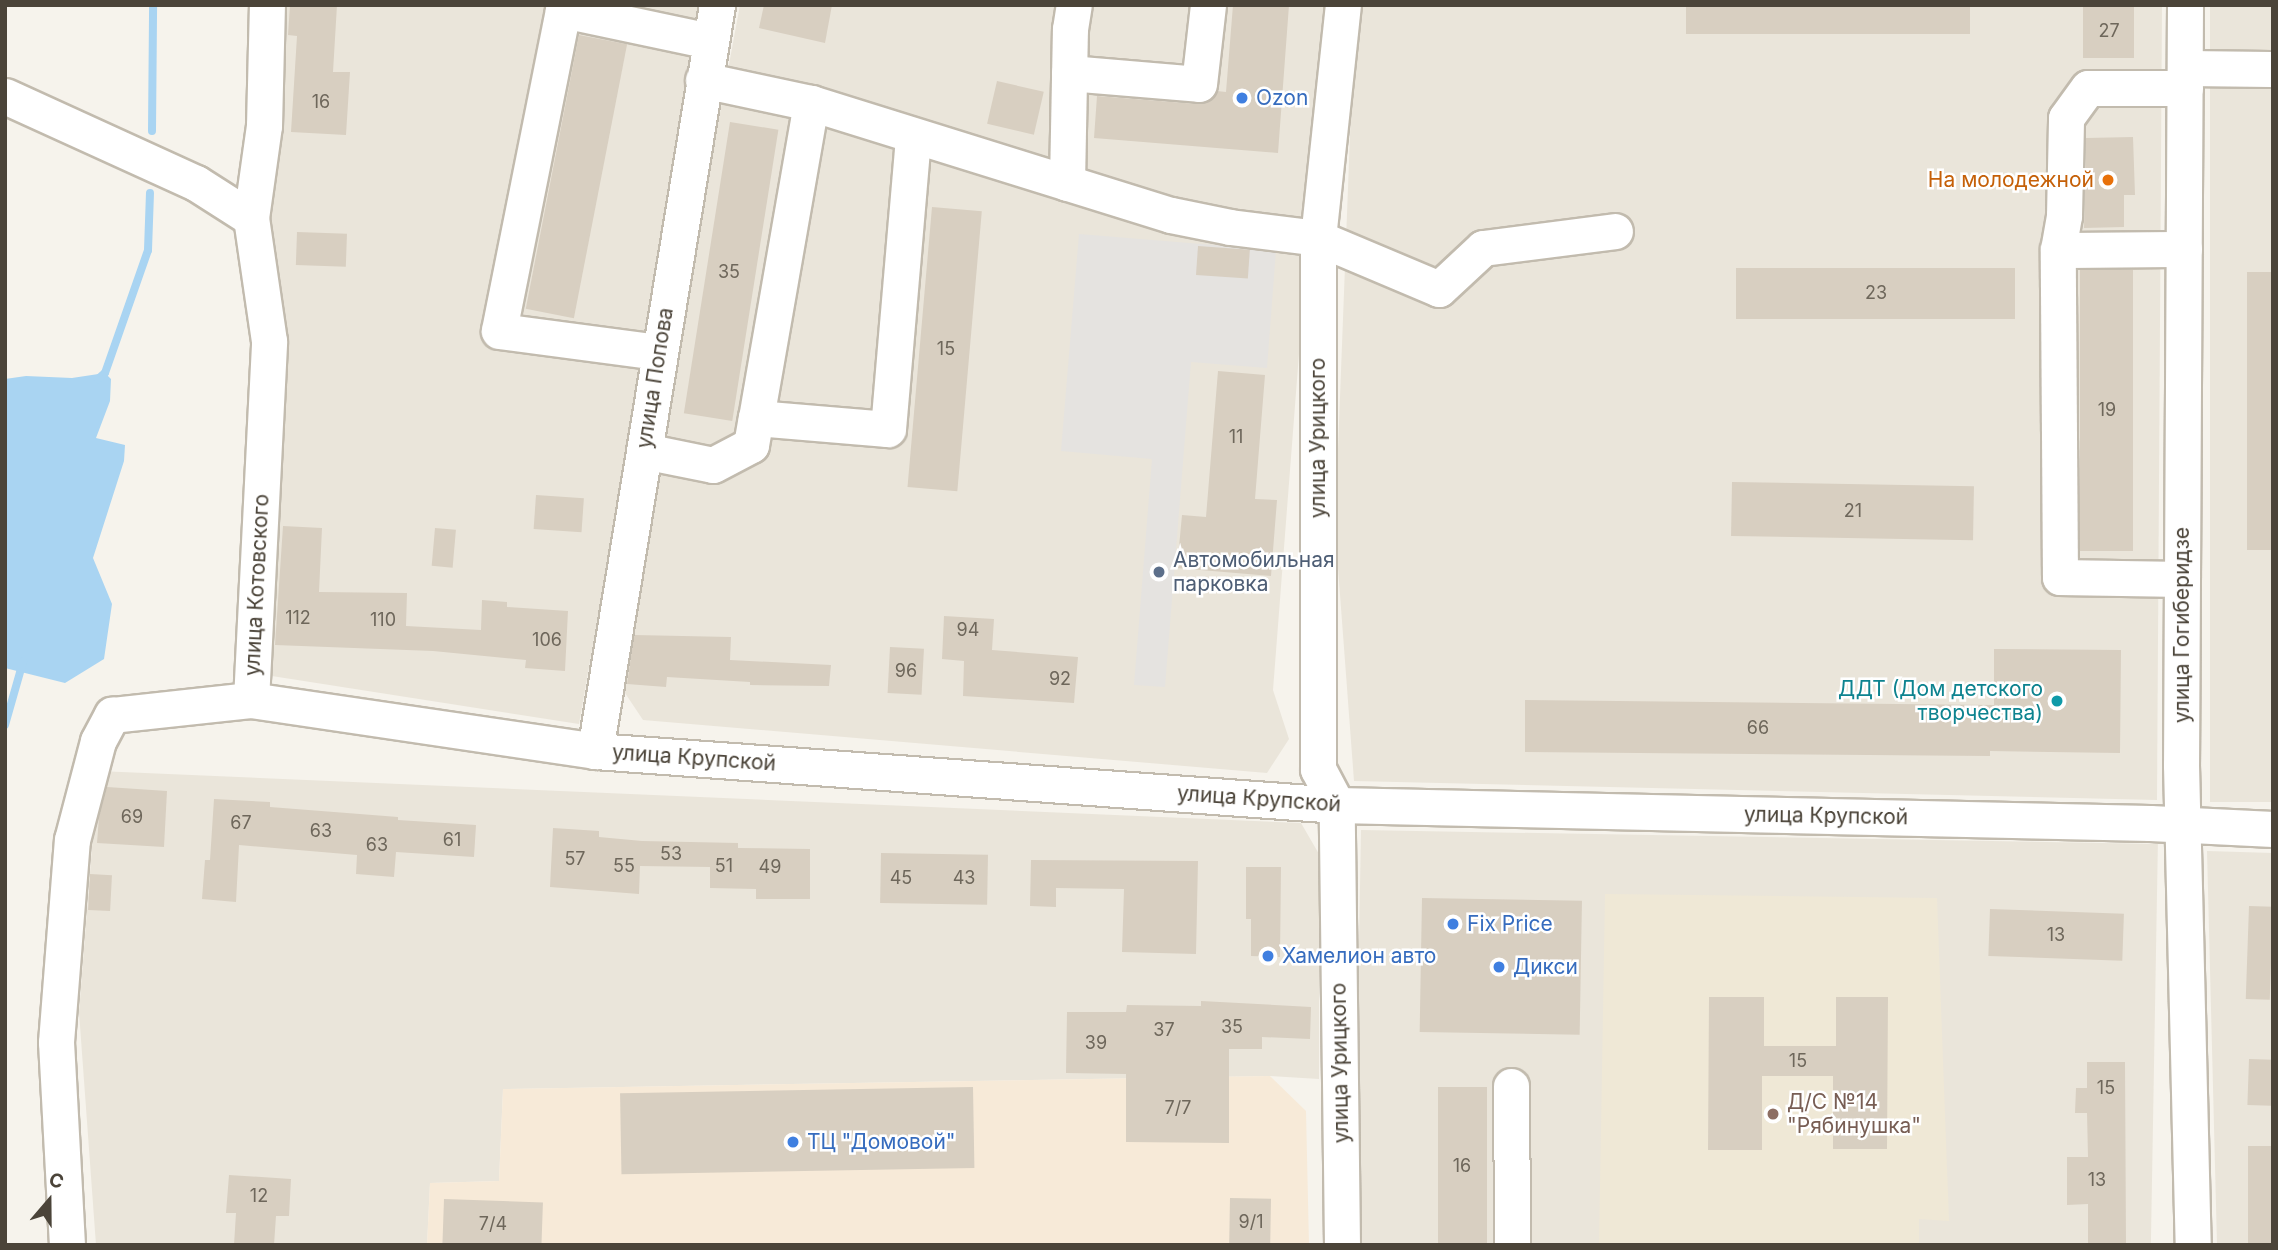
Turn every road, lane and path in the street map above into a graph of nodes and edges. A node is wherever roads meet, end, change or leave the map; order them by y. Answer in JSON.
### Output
{"nodes":[{"id":1,"x":267,"y":5,"type":"edge"},
{"id":2,"x":717,"y":5,"type":"edge"},
{"id":3,"x":1074,"y":5,"type":"edge"},
{"id":4,"x":1208,"y":5,"type":"edge"},
{"id":5,"x":1343,"y":5,"type":"edge"},
{"id":6,"x":2185,"y":5,"type":"edge"},
{"id":7,"x":564,"y":8,"type":"edge"},
{"id":8,"x":710,"y":41,"type":"junction"},
{"id":9,"x":2273,"y":69,"type":"edge"},
{"id":10,"x":1069,"y":73,"type":"junction"},
{"id":11,"x":2185,"y":78,"type":"junction"},
{"id":12,"x":703,"y":80,"type":"junction"},
{"id":13,"x":5,"y":96,"type":"edge"},
{"id":14,"x":811,"y":103,"type":"junction"},
{"id":15,"x":913,"y":138,"type":"junction"},
{"id":16,"x":1067,"y":183,"type":"junction"},
{"id":17,"x":251,"y":218,"type":"junction"},
{"id":18,"x":1615,"y":232,"type":"dead end"},
{"id":19,"x":1318,"y":238,"type":"junction"},
{"id":20,"x":2184,"y":249,"type":"junction"},
{"id":21,"x":2058,"y":250,"type":"junction"},
{"id":22,"x":659,"y":352,"type":"junction"},
{"id":23,"x":757,"y":418,"type":"junction"},
{"id":24,"x":643,"y":451,"type":"junction"},
{"id":25,"x":2182,"y":579,"type":"junction"},
{"id":26,"x":251,"y":700,"type":"junction"},
{"id":27,"x":596,"y":751,"type":"junction"},
{"id":28,"x":1337,"y":805,"type":"junction"},
{"id":29,"x":2182,"y":825,"type":"junction"},
{"id":30,"x":2273,"y":829,"type":"edge"},
{"id":31,"x":1511,"y":1086,"type":"dead end"},
{"id":32,"x":67,"y":1245,"type":"edge"},
{"id":33,"x":1342,"y":1245,"type":"edge"},
{"id":34,"x":1512,"y":1245,"type":"edge"},
{"id":35,"x":2193,"y":1245,"type":"edge"}],
"edges":[{"from":1,"to":17,"type":"street","name":"улица Котовского"},
{"from":2,"to":8,"type":"street","name":"улица Попова"},
{"from":3,"to":10,"type":"street"},
{"from":4,"to":10,"type":"street"},
{"from":5,"to":19,"type":"street","name":"улица Урицкого"},
{"from":6,"to":11,"type":"street","name":"улица Гогиберидзе"},
{"from":7,"to":8,"type":"street"},
{"from":7,"to":22,"type":"street"},
{"from":8,"to":12,"type":"street","name":"улица Попова"},
{"from":9,"to":11,"type":"street"},
{"from":10,"to":16,"type":"street"},
{"from":11,"to":20,"type":"street","name":"улица Гогиберидзе"},
{"from":11,"to":21,"type":"street"},
{"from":12,"to":14,"type":"street"},
{"from":12,"to":22,"type":"street","name":"улица Попова"},
{"from":13,"to":17,"type":"street"},
{"from":14,"to":15,"type":"street"},
{"from":14,"to":23,"type":"street"},
{"from":15,"to":16,"type":"street"},
{"from":15,"to":23,"type":"street"},
{"from":16,"to":19,"type":"street"},
{"from":17,"to":26,"type":"street","name":"улица Котовского"},
{"from":18,"to":19,"type":"street"},
{"from":19,"to":28,"type":"street","name":"улица Урицкого"},
{"from":20,"to":21,"type":"street"},
{"from":20,"to":25,"type":"street","name":"улица Гогиберидзе"},
{"from":21,"to":25,"type":"street"},
{"from":22,"to":24,"type":"street","name":"улица Попова"},
{"from":23,"to":24,"type":"street"},
{"from":24,"to":27,"type":"street","name":"улица Попова"},
{"from":25,"to":29,"type":"street","name":"улица Гогиберидзе"},
{"from":26,"to":27,"type":"street","name":"улица Крупской"},
{"from":26,"to":32,"type":"street","name":"улица Котовского"},
{"from":27,"to":28,"type":"street","name":"улица Крупской"},
{"from":28,"to":29,"type":"street","name":"улица Крупской"},
{"from":28,"to":33,"type":"street","name":"улица Урицкого"},
{"from":29,"to":30,"type":"street","name":"улица Крупской"},
{"from":29,"to":35,"type":"street","name":"улица Гогиберидзе"},
{"from":31,"to":34,"type":"street"}]}
